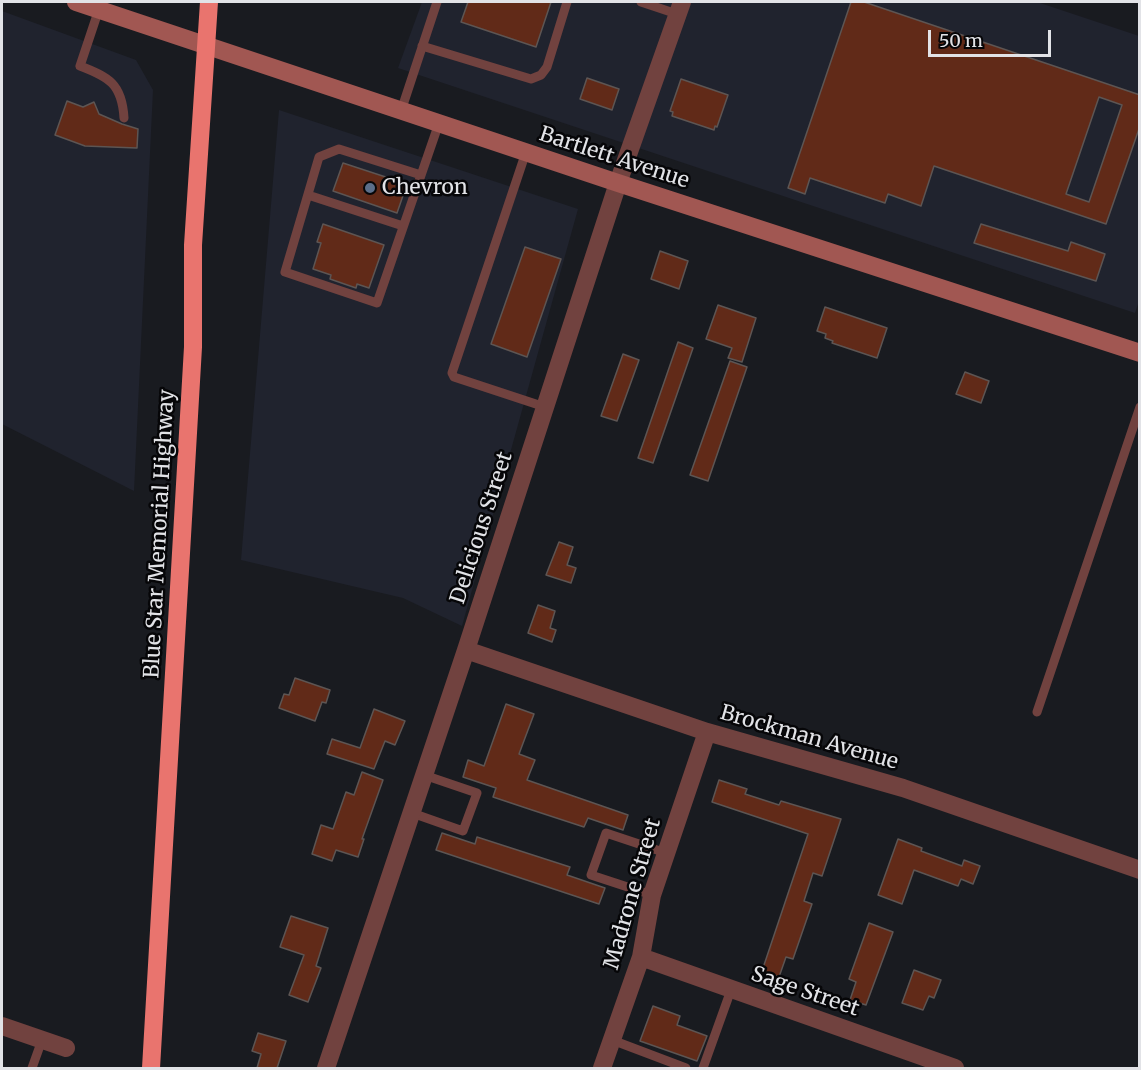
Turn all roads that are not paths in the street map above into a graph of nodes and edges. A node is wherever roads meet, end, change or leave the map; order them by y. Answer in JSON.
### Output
{"nodes":[{"id":1,"x":209,"y":2,"type":"edge"},
{"id":2,"x":437,"y":2,"type":"edge"},
{"id":3,"x":567,"y":2,"type":"edge"},
{"id":4,"x":641,"y":2,"type":"edge"},
{"id":5,"x":87,"y":4,"type":"edge"},
{"id":6,"x":680,"y":8,"type":"edge"},
{"id":7,"x":207,"y":45,"type":"junction"},
{"id":8,"x":422,"y":46,"type":"junction"},
{"id":9,"x":401,"y":111,"type":"junction"},
{"id":10,"x":124,"y":118,"type":"dead end"},
{"id":11,"x":439,"y":123,"type":"junction"},
{"id":12,"x":526,"y":152,"type":"junction"},
{"id":13,"x":421,"y":175,"type":"junction"},
{"id":14,"x":618,"y":183,"type":"junction"},
{"id":15,"x":308,"y":195,"type":"junction"},
{"id":16,"x":403,"y":226,"type":"junction"},
{"id":17,"x":1140,"y":353,"type":"edge"},
{"id":18,"x":545,"y":407,"type":"junction"},
{"id":19,"x":1140,"y":407,"type":"edge"},
{"id":20,"x":466,"y":651,"type":"junction"},
{"id":21,"x":1037,"y":712,"type":"dead end"},
{"id":22,"x":707,"y":732,"type":"junction"},
{"id":23,"x":424,"y":775,"type":"junction"},
{"id":24,"x":412,"y":813,"type":"junction"},
{"id":25,"x":666,"y":853,"type":"junction"},
{"id":26,"x":1140,"y":870,"type":"edge"},
{"id":27,"x":652,"y":895,"type":"junction"},
{"id":28,"x":640,"y":957,"type":"junction"},
{"id":29,"x":731,"y":990,"type":"junction"},
{"id":30,"x":2,"y":1026,"type":"edge"},
{"id":31,"x":42,"y":1040,"type":"junction"},
{"id":32,"x":612,"y":1040,"type":"junction"},
{"id":33,"x":66,"y":1048,"type":"dead end"},
{"id":34,"x":32,"y":1068,"type":"edge"},
{"id":35,"x":151,"y":1068,"type":"edge"},
{"id":36,"x":326,"y":1068,"type":"edge"},
{"id":37,"x":602,"y":1068,"type":"edge"},
{"id":38,"x":686,"y":1068,"type":"edge"},
{"id":39,"x":703,"y":1068,"type":"edge"},
{"id":40,"x":955,"y":1068,"type":"edge"}],
"edges":[{"from":1,"to":7,"type":"highway","name":"Blue Star Memorial Highway"},
{"from":2,"to":8,"type":"lane"},
{"from":3,"to":8,"type":"lane"},
{"from":4,"to":6,"type":"lane"},
{"from":5,"to":7,"type":"street","name":"Bartlett Avenue"},
{"from":5,"to":10,"type":"lane"},
{"from":6,"to":14,"type":"street","name":"Delicious Street"},
{"from":7,"to":9,"type":"street","name":"Bartlett Avenue"},
{"from":7,"to":35,"type":"highway","name":"Blue Star Memorial Highway"},
{"from":8,"to":9,"type":"lane"},
{"from":9,"to":11,"type":"street","name":"Bartlett Avenue"},
{"from":11,"to":12,"type":"street","name":"Bartlett Avenue"},
{"from":11,"to":13,"type":"lane"},
{"from":12,"to":14,"type":"street","name":"Bartlett Avenue"},
{"from":12,"to":18,"type":"lane"},
{"from":13,"to":15,"type":"lane"},
{"from":13,"to":16,"type":"lane"},
{"from":14,"to":17,"type":"street","name":"Bartlett Avenue"},
{"from":14,"to":18,"type":"street","name":"Delicious Street"},
{"from":15,"to":16,"type":"lane"},
{"from":15,"to":16,"type":"lane"},
{"from":18,"to":20,"type":"street","name":"Delicious Street"},
{"from":19,"to":21,"type":"lane"},
{"from":20,"to":22,"type":"street","name":"Brockman Avenue"},
{"from":20,"to":23,"type":"street","name":"Delicious Street"},
{"from":22,"to":25,"type":"street","name":"Madrone Street"},
{"from":22,"to":26,"type":"street","name":"Brockman Avenue"},
{"from":23,"to":24,"type":"street","name":"Delicious Street"},
{"from":23,"to":24,"type":"lane"},
{"from":24,"to":36,"type":"street","name":"Delicious Street"},
{"from":25,"to":27,"type":"street","name":"Madrone Street"},
{"from":25,"to":27,"type":"lane"},
{"from":27,"to":28,"type":"street","name":"Madrone Street"},
{"from":28,"to":29,"type":"street","name":"Sage Street"},
{"from":28,"to":32,"type":"street","name":"Madrone Street"},
{"from":29,"to":39,"type":"lane"},
{"from":29,"to":40,"type":"street","name":"Sage Street"},
{"from":30,"to":31,"type":"street"},
{"from":31,"to":33,"type":"street"},
{"from":31,"to":34,"type":"lane"},
{"from":32,"to":37,"type":"street","name":"Madrone Street"},
{"from":32,"to":38,"type":"lane"}]}
